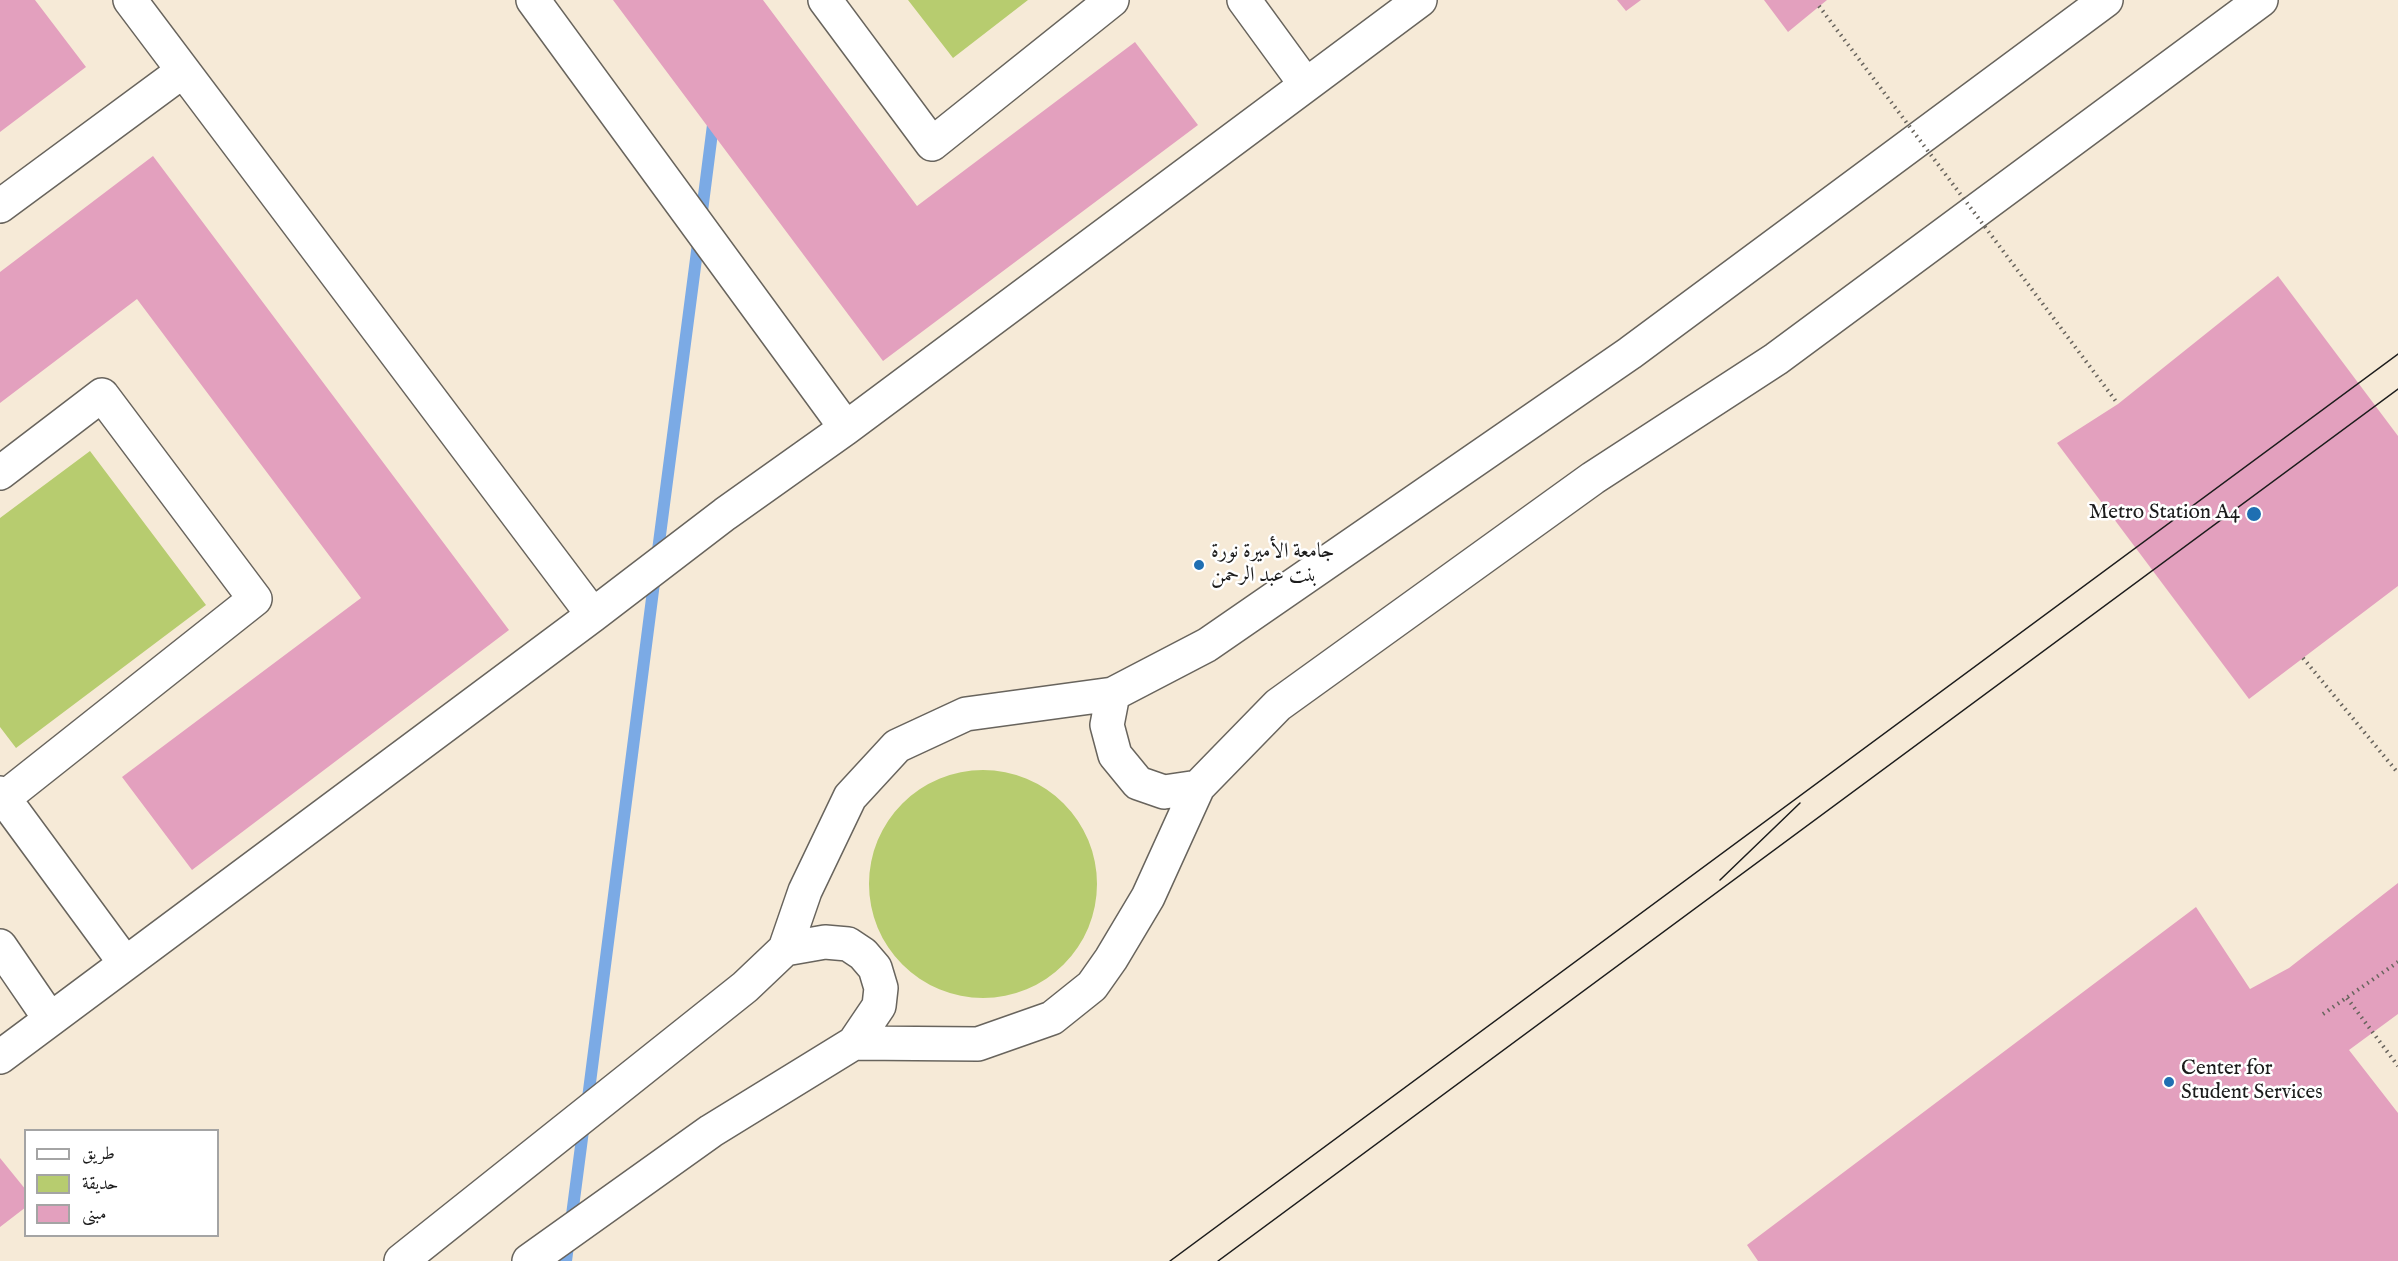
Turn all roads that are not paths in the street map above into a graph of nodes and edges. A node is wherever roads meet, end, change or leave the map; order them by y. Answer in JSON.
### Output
{"nodes":[{"id":1,"x":130,"y":0,"type":"edge"},
{"id":2,"x":533,"y":0,"type":"edge"},
{"id":3,"x":825,"y":0,"type":"edge"},
{"id":4,"x":1112,"y":0,"type":"edge"},
{"id":5,"x":1244,"y":0,"type":"edge"},
{"id":6,"x":1420,"y":0,"type":"edge"},
{"id":7,"x":2106,"y":0,"type":"edge"},
{"id":8,"x":2261,"y":0,"type":"edge"},
{"id":9,"x":183,"y":71,"type":"junction"},
{"id":10,"x":1306,"y":85,"type":"junction"},
{"id":11,"x":0,"y":206,"type":"edge"},
{"id":12,"x":846,"y":428,"type":"junction"},
{"id":13,"x":0,"y":473,"type":"edge"},
{"id":14,"x":593,"y":615,"type":"junction"},
{"id":15,"x":1113,"y":694,"type":"junction"},
{"id":16,"x":1198,"y":787,"type":"junction"},
{"id":17,"x":2,"y":796,"type":"edge"},
{"id":18,"x":0,"y":946,"type":"edge"},
{"id":19,"x":786,"y":949,"type":"junction"},
{"id":20,"x":125,"y":963,"type":"junction"},
{"id":21,"x":50,"y":1019,"type":"junction"},
{"id":22,"x":854,"y":1043,"type":"junction"},
{"id":23,"x":0,"y":1057,"type":"edge"},
{"id":24,"x":401,"y":1261,"type":"edge"},
{"id":25,"x":529,"y":1261,"type":"edge"}],
"edges":[{"from":1,"to":9,"type":"street"},
{"from":2,"to":12,"type":"street"},
{"from":3,"to":4,"type":"street"},
{"from":5,"to":10,"type":"street"},
{"from":6,"to":10,"type":"street"},
{"from":7,"to":15,"type":"street"},
{"from":8,"to":16,"type":"street"},
{"from":9,"to":11,"type":"street"},
{"from":9,"to":14,"type":"street"},
{"from":10,"to":12,"type":"street"},
{"from":12,"to":14,"type":"street"},
{"from":13,"to":17,"type":"street"},
{"from":14,"to":20,"type":"street"},
{"from":15,"to":16,"type":"street"},
{"from":15,"to":19,"type":"street"},
{"from":16,"to":22,"type":"street"},
{"from":17,"to":20,"type":"street"},
{"from":18,"to":21,"type":"street"},
{"from":19,"to":22,"type":"street"},
{"from":19,"to":24,"type":"street"},
{"from":20,"to":21,"type":"street"},
{"from":21,"to":23,"type":"street"},
{"from":22,"to":25,"type":"street"}]}
